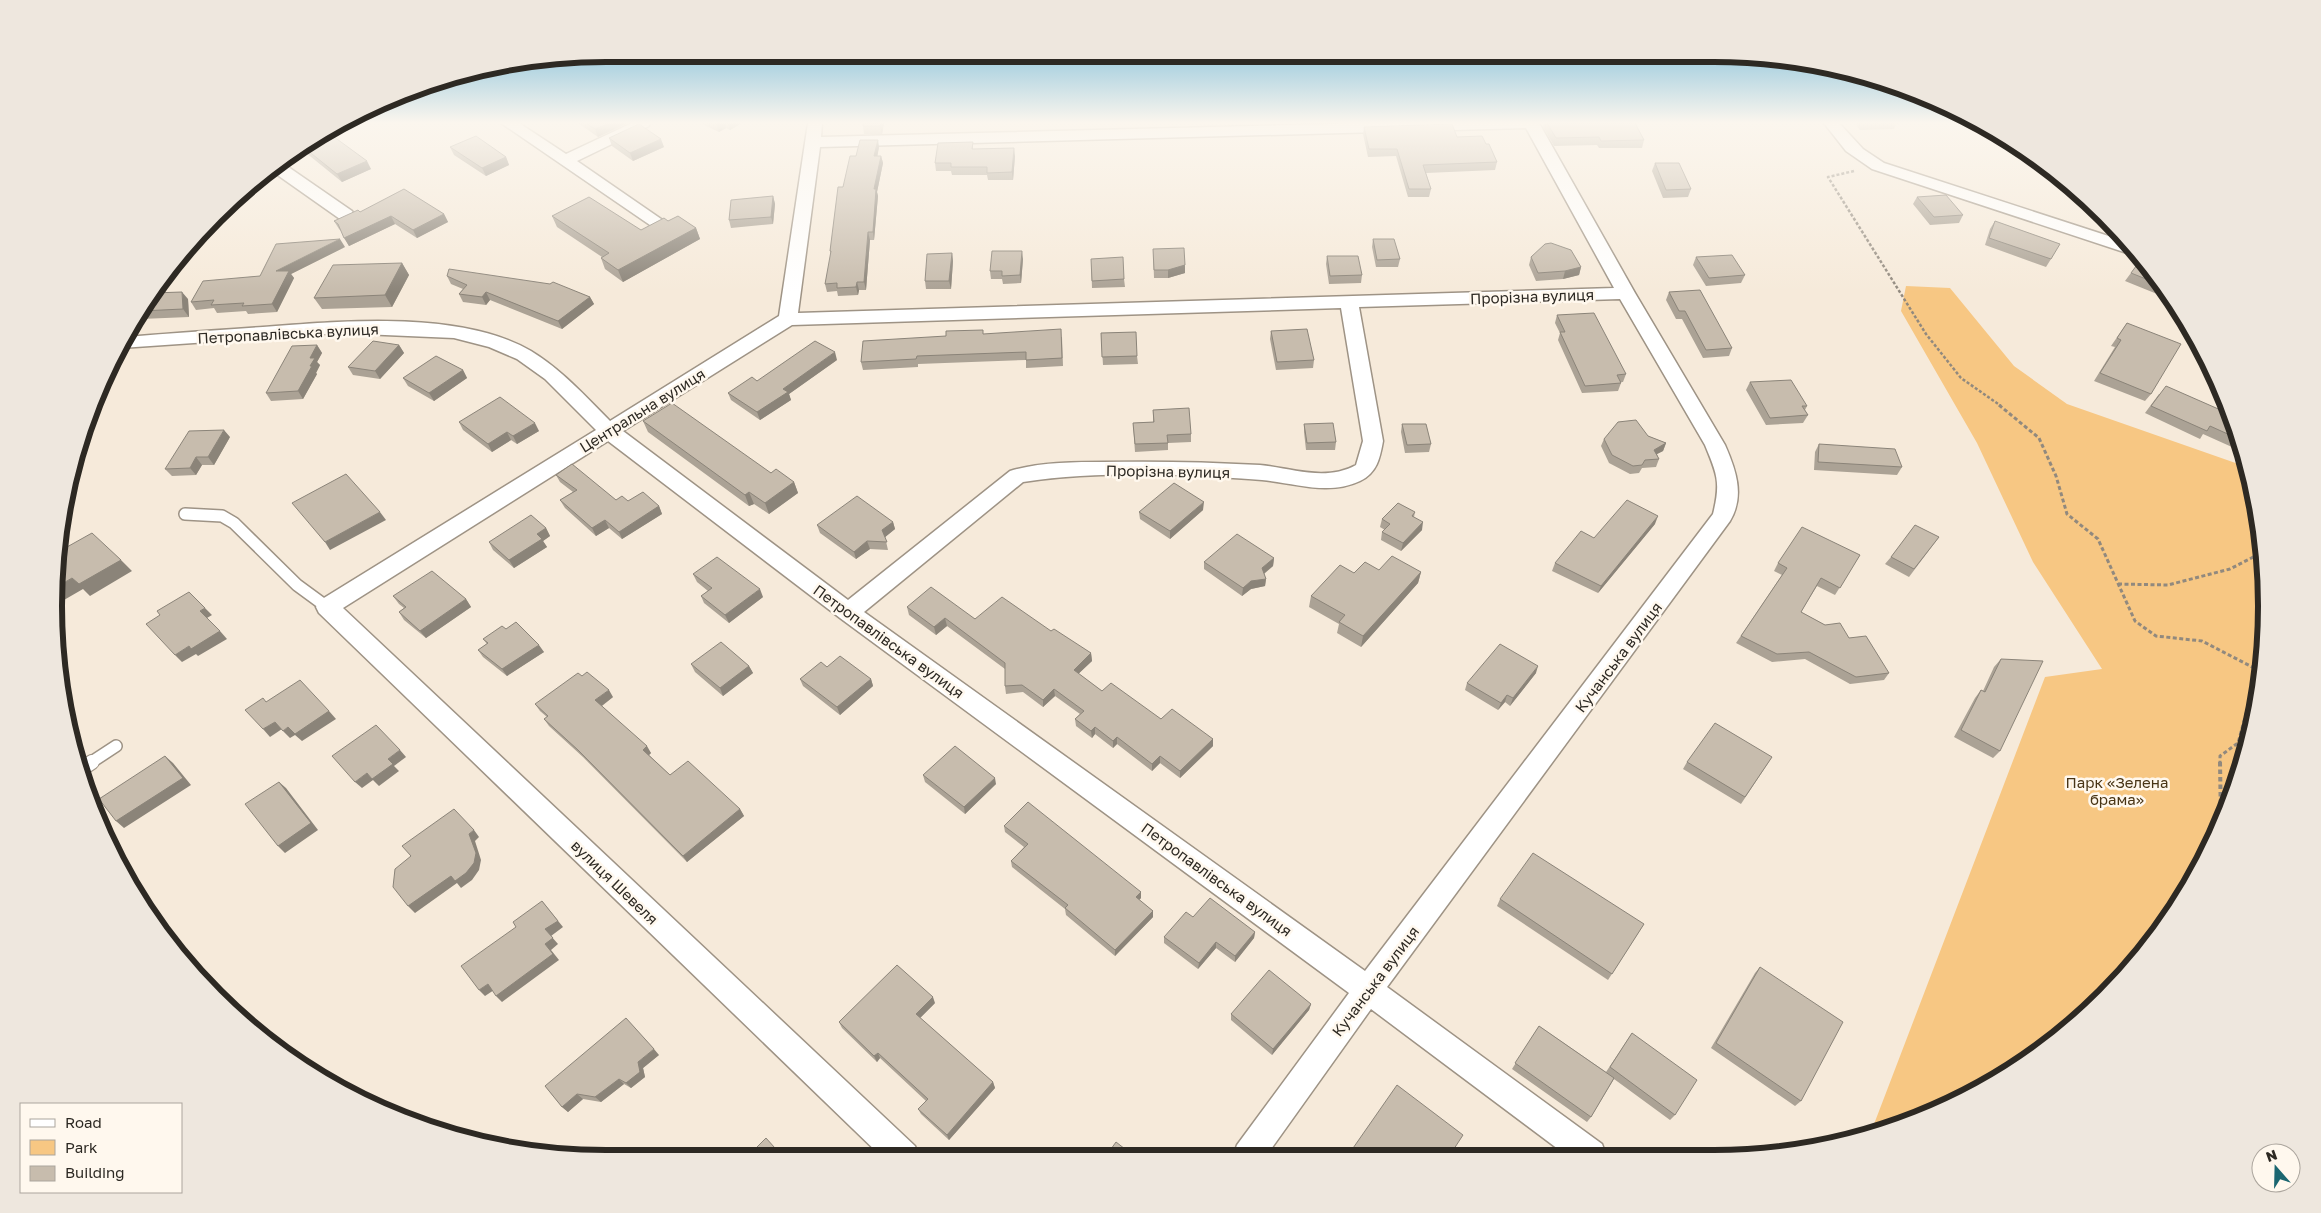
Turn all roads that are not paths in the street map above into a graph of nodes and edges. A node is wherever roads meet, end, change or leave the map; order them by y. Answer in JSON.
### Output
{"nodes":[{"id":1,"x":295,"y":180,"type":"edge"},
{"id":2,"x":595,"y":180,"type":"edge"},
{"id":3,"x":807,"y":180,"type":"edge"},
{"id":4,"x":1563,"y":180,"type":"edge"},
{"id":5,"x":1924,"y":180,"type":"edge"},
{"id":6,"x":346,"y":215,"type":"edge"},
{"id":7,"x":656,"y":221,"type":"edge"},
{"id":8,"x":2121,"y":245,"type":"edge"},
{"id":9,"x":1626,"y":293,"type":"junction"},
{"id":10,"x":1349,"y":303,"type":"junction"},
{"id":11,"x":788,"y":319,"type":"junction"},
{"id":12,"x":130,"y":343,"type":"edge"},
{"id":13,"x":609,"y":431,"type":"junction"},
{"id":14,"x":185,"y":514,"type":"dead end"},
{"id":15,"x":327,"y":607,"type":"junction"},
{"id":16,"x":848,"y":612,"type":"junction"},
{"id":17,"x":116,"y":746,"type":"dead end"},
{"id":18,"x":86,"y":766,"type":"edge"},
{"id":19,"x":1368,"y":990,"type":"junction"},
{"id":20,"x":897,"y":1150,"type":"edge"},
{"id":21,"x":1252,"y":1150,"type":"edge"},
{"id":22,"x":1584,"y":1150,"type":"edge"}],
"edges":[{"from":1,"to":6,"type":"street"},
{"from":2,"to":7,"type":"street"},
{"from":3,"to":11,"type":"street"},
{"from":4,"to":9,"type":"street","name":"Кучанська вулиця"},
{"from":5,"to":8,"type":"street"},
{"from":9,"to":10,"type":"street","name":"Прорізна вулиця"},
{"from":9,"to":19,"type":"street","name":"Кучанська вулиця"},
{"from":10,"to":11,"type":"street","name":"Прорізна вулиця"},
{"from":10,"to":16,"type":"street","name":"Прорізна вулиця"},
{"from":11,"to":13,"type":"street","name":"Центральна вулиця"},
{"from":12,"to":13,"type":"street","name":"Петропавлівська вулиця"},
{"from":13,"to":15,"type":"street","name":"Центральна вулиця"},
{"from":13,"to":16,"type":"street","name":"Петропавлівська вулиця"},
{"from":14,"to":15,"type":"lane"},
{"from":15,"to":20,"type":"street","name":"вулиця Шевеля"},
{"from":16,"to":19,"type":"street","name":"Петропавлівська вулиця"},
{"from":17,"to":18,"type":"lane"},
{"from":19,"to":21,"type":"street","name":"Кучанська вулиця"},
{"from":19,"to":22,"type":"street","name":"Петропавлівська вулиця"}]}
